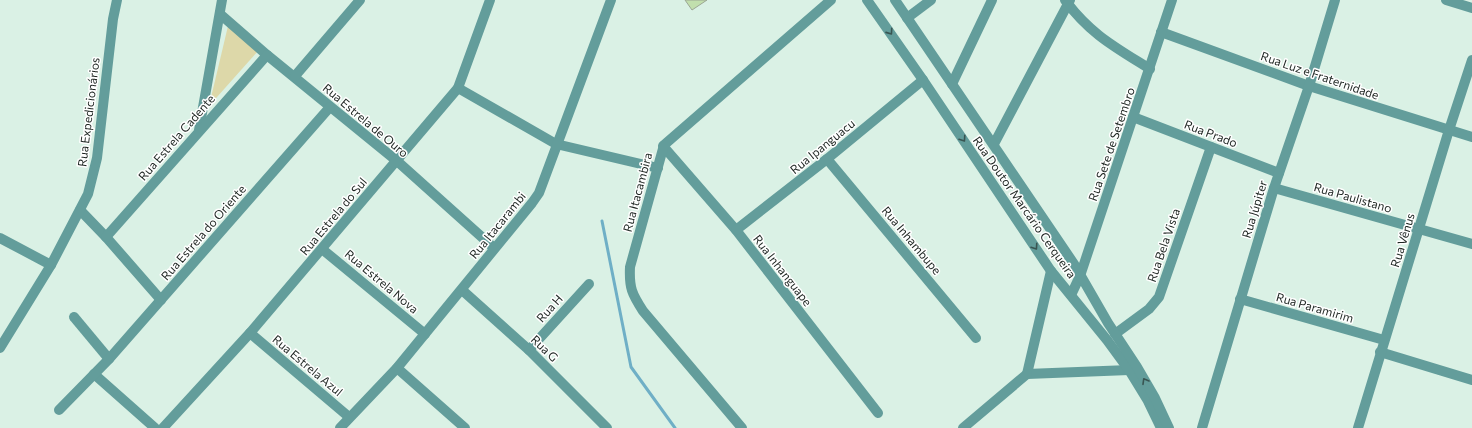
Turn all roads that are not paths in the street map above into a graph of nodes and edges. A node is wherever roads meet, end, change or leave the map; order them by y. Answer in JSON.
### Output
{"nodes":[{"id":1,"x":117,"y":0,"type":"edge"},
{"id":2,"x":222,"y":0,"type":"edge"},
{"id":3,"x":360,"y":0,"type":"edge"},
{"id":4,"x":490,"y":0,"type":"edge"},
{"id":5,"x":612,"y":0,"type":"edge"},
{"id":6,"x":831,"y":0,"type":"edge"},
{"id":7,"x":868,"y":0,"type":"edge"},
{"id":8,"x":894,"y":0,"type":"edge"},
{"id":9,"x":931,"y":0,"type":"edge"},
{"id":10,"x":992,"y":0,"type":"edge"},
{"id":11,"x":1172,"y":0,"type":"edge"},
{"id":12,"x":1334,"y":0,"type":"edge"},
{"id":13,"x":1446,"y":0,"type":"edge"},
{"id":14,"x":1068,"y":1,"type":"edge"},
{"id":15,"x":1472,"y":8,"type":"edge"},
{"id":16,"x":220,"y":14,"type":"junction"},
{"id":17,"x":907,"y":18,"type":"junction"},
{"id":18,"x":1161,"y":32,"type":"junction"},
{"id":19,"x":267,"y":55,"type":"junction"},
{"id":20,"x":1472,"y":60,"type":"edge"},
{"id":21,"x":1150,"y":68,"type":"junction"},
{"id":22,"x":295,"y":76,"type":"junction"},
{"id":23,"x":923,"y":80,"type":"junction"},
{"id":24,"x":952,"y":84,"type":"junction"},
{"id":25,"x":1309,"y":86,"type":"junction"},
{"id":26,"x":458,"y":88,"type":"junction"},
{"id":27,"x":330,"y":107,"type":"junction"},
{"id":28,"x":1133,"y":117,"type":"junction"},
{"id":29,"x":199,"y":130,"type":"junction"},
{"id":30,"x":1449,"y":130,"type":"junction"},
{"id":31,"x":1472,"y":137,"type":"edge"},
{"id":32,"x":556,"y":144,"type":"junction"},
{"id":33,"x":994,"y":144,"type":"junction"},
{"id":34,"x":663,"y":146,"type":"junction"},
{"id":35,"x":1211,"y":147,"type":"junction"},
{"id":36,"x":827,"y":159,"type":"junction"},
{"id":37,"x":397,"y":161,"type":"junction"},
{"id":38,"x":658,"y":168,"type":"junction"},
{"id":39,"x":1279,"y":173,"type":"junction"},
{"id":40,"x":1274,"y":188,"type":"junction"},
{"id":41,"x":80,"y":210,"type":"junction"},
{"id":42,"x":1419,"y":229,"type":"junction"},
{"id":43,"x":736,"y":230,"type":"junction"},
{"id":44,"x":106,"y":237,"type":"junction"},
{"id":45,"x":0,"y":238,"type":"edge"},
{"id":46,"x":1472,"y":244,"type":"edge"},
{"id":47,"x":494,"y":248,"type":"junction"},
{"id":48,"x":322,"y":249,"type":"junction"},
{"id":49,"x":51,"y":265,"type":"junction"},
{"id":50,"x":1051,"y":271,"type":"junction"},
{"id":51,"x":1080,"y":276,"type":"junction"},
{"id":52,"x":589,"y":284,"type":"dead end"},
{"id":53,"x":462,"y":290,"type":"junction"},
{"id":54,"x":1071,"y":295,"type":"junction"},
{"id":55,"x":1240,"y":299,"type":"junction"},
{"id":56,"x":161,"y":300,"type":"junction"},
{"id":57,"x":74,"y":317,"type":"dead end"},
{"id":58,"x":250,"y":333,"type":"junction"},
{"id":59,"x":425,"y":334,"type":"junction"},
{"id":60,"x":1115,"y":334,"type":"junction"},
{"id":61,"x":2,"y":337,"type":"edge"},
{"id":62,"x":976,"y":338,"type":"dead end"},
{"id":63,"x":1384,"y":340,"type":"junction"},
{"id":64,"x":0,"y":348,"type":"edge"},
{"id":65,"x":529,"y":350,"type":"junction"},
{"id":66,"x":1380,"y":352,"type":"junction"},
{"id":67,"x":109,"y":359,"type":"junction"},
{"id":68,"x":397,"y":368,"type":"junction"},
{"id":69,"x":1129,"y":370,"type":"junction"},
{"id":70,"x":94,"y":374,"type":"junction"},
{"id":71,"x":1027,"y":374,"type":"junction"},
{"id":72,"x":1472,"y":380,"type":"edge"},
{"id":73,"x":59,"y":410,"type":"dead end"},
{"id":74,"x":878,"y":413,"type":"dead end"},
{"id":75,"x":349,"y":417,"type":"junction"},
{"id":76,"x":155,"y":428,"type":"edge"},
{"id":77,"x":163,"y":428,"type":"edge"},
{"id":78,"x":340,"y":428,"type":"edge"},
{"id":79,"x":465,"y":428,"type":"edge"},
{"id":80,"x":607,"y":428,"type":"edge"},
{"id":81,"x":742,"y":428,"type":"edge"},
{"id":82,"x":964,"y":428,"type":"edge"},
{"id":83,"x":1161,"y":428,"type":"edge"},
{"id":84,"x":1169,"y":428,"type":"edge"},
{"id":85,"x":1202,"y":428,"type":"edge"},
{"id":86,"x":1358,"y":428,"type":"edge"}],
"edges":[{"from":1,"to":41,"type":"street","name":"Rua Expedicionários"},
{"from":2,"to":16,"type":"street"},
{"from":3,"to":22,"type":"street"},
{"from":4,"to":26,"type":"street","name":"Rua Estrela do Sul"},
{"from":5,"to":32,"type":"street","name":"Rua Itacarambi"},
{"from":6,"to":34,"type":"street","name":"Rua Itacambira"},
{"from":7,"to":23,"type":"street","name":"Rua Doutor Marcário Cerqueira","one_way":true},
{"from":8,"to":17,"type":"street","name":"Rua Doutor Marcário Cerqueira"},
{"from":9,"to":17,"type":"street"},
{"from":10,"to":24,"type":"street"},
{"from":11,"to":18,"type":"street","name":"Rua Sete de Setembro"},
{"from":12,"to":25,"type":"street","name":"Rua Júpiter"},
{"from":13,"to":15,"type":"street"},
{"from":14,"to":21,"type":"street"},
{"from":14,"to":33,"type":"street"},
{"from":16,"to":19,"type":"street","name":"Rua Estrela de Ouro"},
{"from":16,"to":29,"type":"street"},
{"from":17,"to":24,"type":"street","name":"Rua Doutor Marcário Cerqueira"},
{"from":18,"to":21,"type":"street","name":"Rua Sete de Setembro"},
{"from":18,"to":25,"type":"street","name":"Rua Luz e Fraternidade"},
{"from":19,"to":22,"type":"street","name":"Rua Estrela de Ouro"},
{"from":19,"to":29,"type":"street","name":"Rua Estrela Cadente"},
{"from":20,"to":30,"type":"street","name":"Rua Vênus"},
{"from":21,"to":28,"type":"street","name":"Rua Sete de Setembro"},
{"from":22,"to":27,"type":"street","name":"Rua Estrela de Ouro"},
{"from":23,"to":36,"type":"street","name":"Rua Ipanguacu"},
{"from":23,"to":50,"type":"street","name":"Rua Doutor Marcário Cerqueira","one_way":true},
{"from":24,"to":33,"type":"street","name":"Rua Doutor Marcário Cerqueira"},
{"from":25,"to":30,"type":"street","name":"Rua Luz e Fraternidade"},
{"from":25,"to":39,"type":"street","name":"Rua Júpiter"},
{"from":26,"to":32,"type":"street"},
{"from":26,"to":37,"type":"street","name":"Rua Estrela do Sul"},
{"from":27,"to":37,"type":"street","name":"Rua Estrela de Ouro"},
{"from":27,"to":56,"type":"street","name":"Rua Estrela do Oriente"},
{"from":28,"to":35,"type":"street","name":"Rua Prado"},
{"from":28,"to":51,"type":"street","name":"Rua Sete de Setembro"},
{"from":29,"to":44,"type":"street","name":"Rua Estrela Cadente"},
{"from":30,"to":31,"type":"street","name":"Rua Luz e Fraternidade"},
{"from":30,"to":42,"type":"street","name":"Rua Vênus"},
{"from":32,"to":38,"type":"street"},
{"from":32,"to":47,"type":"street","name":"Rua Itacarambi"},
{"from":33,"to":51,"type":"street","name":"Rua Doutor Marcário Cerqueira"},
{"from":34,"to":38,"type":"street","name":"Rua Itacambira"},
{"from":34,"to":43,"type":"street","name":"Rua Inhanguape"},
{"from":35,"to":39,"type":"street","name":"Rua Prado"},
{"from":35,"to":60,"type":"street","name":"Rua Bela Vista"},
{"from":36,"to":43,"type":"street","name":"Rua Ipanguacu"},
{"from":36,"to":62,"type":"street","name":"Rua Inhambupe"},
{"from":37,"to":47,"type":"street","name":"Rua Estrela de Ouro"},
{"from":37,"to":48,"type":"street","name":"Rua Estrela do Sul"},
{"from":38,"to":81,"type":"street","name":"Rua Itacambira"},
{"from":39,"to":40,"type":"street","name":"Rua Júpiter"},
{"from":40,"to":42,"type":"street","name":"Rua Paulistano"},
{"from":40,"to":55,"type":"street","name":"Rua Júpiter"},
{"from":41,"to":44,"type":"street"},
{"from":41,"to":49,"type":"street","name":"Rua Expedicionários"},
{"from":42,"to":46,"type":"street","name":"Rua Paulistano"},
{"from":42,"to":63,"type":"street","name":"Rua Vênus"},
{"from":43,"to":74,"type":"street","name":"Rua Inhanguape"},
{"from":44,"to":56,"type":"street"},
{"from":45,"to":49,"type":"street"},
{"from":47,"to":53,"type":"street","name":"Rua Itacarambi"},
{"from":48,"to":58,"type":"street","name":"Rua Estrela do Sul"},
{"from":48,"to":59,"type":"street","name":"Rua Estrela Nova"},
{"from":49,"to":61,"type":"street","name":"Rua Expedicionários"},
{"from":50,"to":54,"type":"street","name":"Rua Doutor Marcário Cerqueira"},
{"from":50,"to":71,"type":"street"},
{"from":51,"to":54,"type":"street","name":"Rua Sete de Setembro"},
{"from":51,"to":60,"type":"street","name":"Rua Doutor Marcário Cerqueira"},
{"from":52,"to":65,"type":"street","name":"Rua H"},
{"from":53,"to":59,"type":"street","name":"Rua Itacarambi"},
{"from":53,"to":65,"type":"street","name":"Rua G"},
{"from":54,"to":69,"type":"street","name":"Rua Doutor Marcário Cerqueira"},
{"from":55,"to":63,"type":"street","name":"Rua Paramirim"},
{"from":55,"to":85,"type":"street","name":"Rua Júpiter"},
{"from":56,"to":67,"type":"street","name":"Rua Estrela do Oriente"},
{"from":57,"to":67,"type":"street"},
{"from":58,"to":75,"type":"street","name":"Rua Estrela Azul"},
{"from":58,"to":77,"type":"street","name":"Rua Estrela do Sul"},
{"from":59,"to":68,"type":"street","name":"Rua Itacarambi"},
{"from":84,"to":60,"type":"street","name":"Rua Doutor Marcário Cerqueira","one_way":true},
{"from":61,"to":64,"type":"street","name":"Rua Expedicionários"},
{"from":63,"to":66,"type":"street","name":"Rua Vênus"},
{"from":65,"to":80,"type":"street","name":"Rua G"},
{"from":66,"to":72,"type":"street"},
{"from":66,"to":86,"type":"street","name":"Rua Vênus"},
{"from":67,"to":70,"type":"street","name":"Rua Estrela do Oriente"},
{"from":68,"to":75,"type":"street","name":"Rua Itacarambi"},
{"from":68,"to":79,"type":"street"},
{"from":69,"to":71,"type":"street"},
{"from":69,"to":83,"type":"street","name":"Rua Doutor Marcário Cerqueira"},
{"from":70,"to":73,"type":"street","name":"Rua Estrela do Oriente"},
{"from":70,"to":76,"type":"street"},
{"from":71,"to":82,"type":"street"},
{"from":75,"to":78,"type":"street","name":"Rua Itacarambi"}]}
